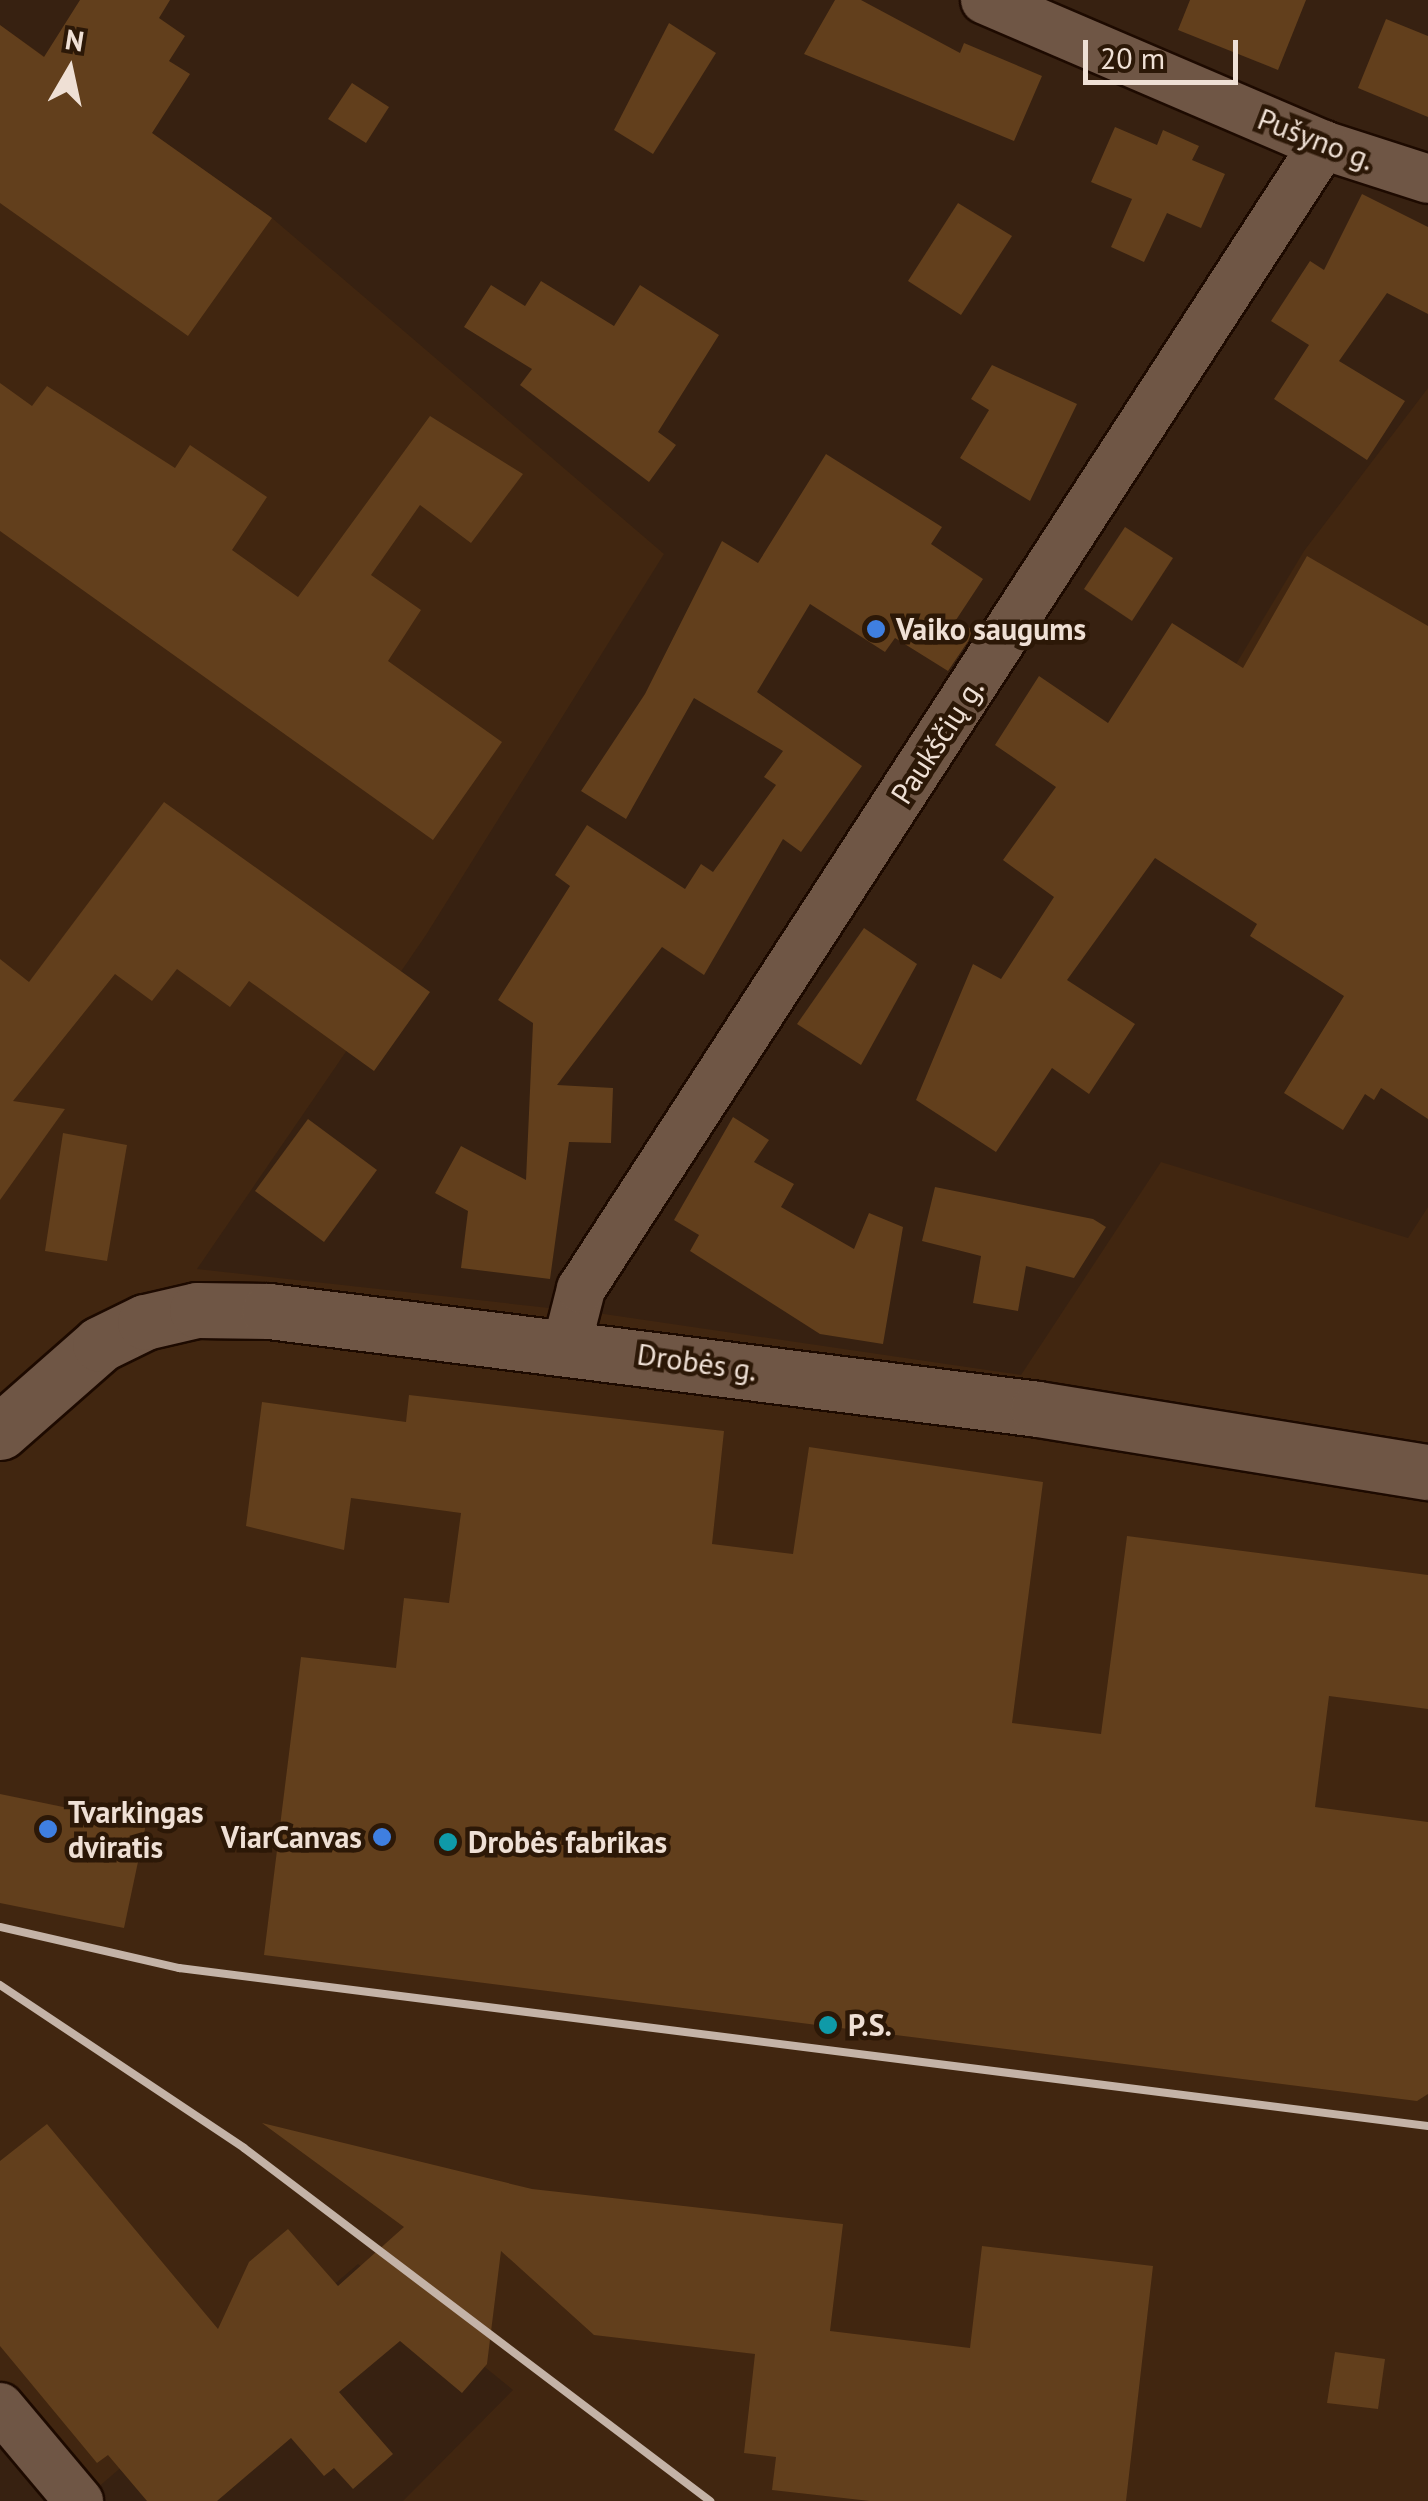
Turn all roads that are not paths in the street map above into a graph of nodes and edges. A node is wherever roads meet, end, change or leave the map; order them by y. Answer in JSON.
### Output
{"nodes":[{"id":1,"x":985,"y":0,"type":"edge"},
{"id":2,"x":1323,"y":146,"type":"junction"},
{"id":3,"x":1428,"y":179,"type":"edge"},
{"id":4,"x":566,"y":1344,"type":"junction"},
{"id":5,"x":0,"y":1432,"type":"edge"},
{"id":6,"x":1428,"y":1472,"type":"edge"},
{"id":7,"x":0,"y":2407,"type":"edge"},
{"id":8,"x":79,"y":2501,"type":"edge"}],
"edges":[{"from":1,"to":2,"type":"street","name":"Pušyno g."},
{"from":2,"to":3,"type":"street","name":"Pušyno g."},
{"from":2,"to":4,"type":"street","name":"Paukščių g."},
{"from":4,"to":5,"type":"street","name":"Drobės g."},
{"from":4,"to":6,"type":"street","name":"Drobės g."},
{"from":7,"to":8,"type":"street"}]}
